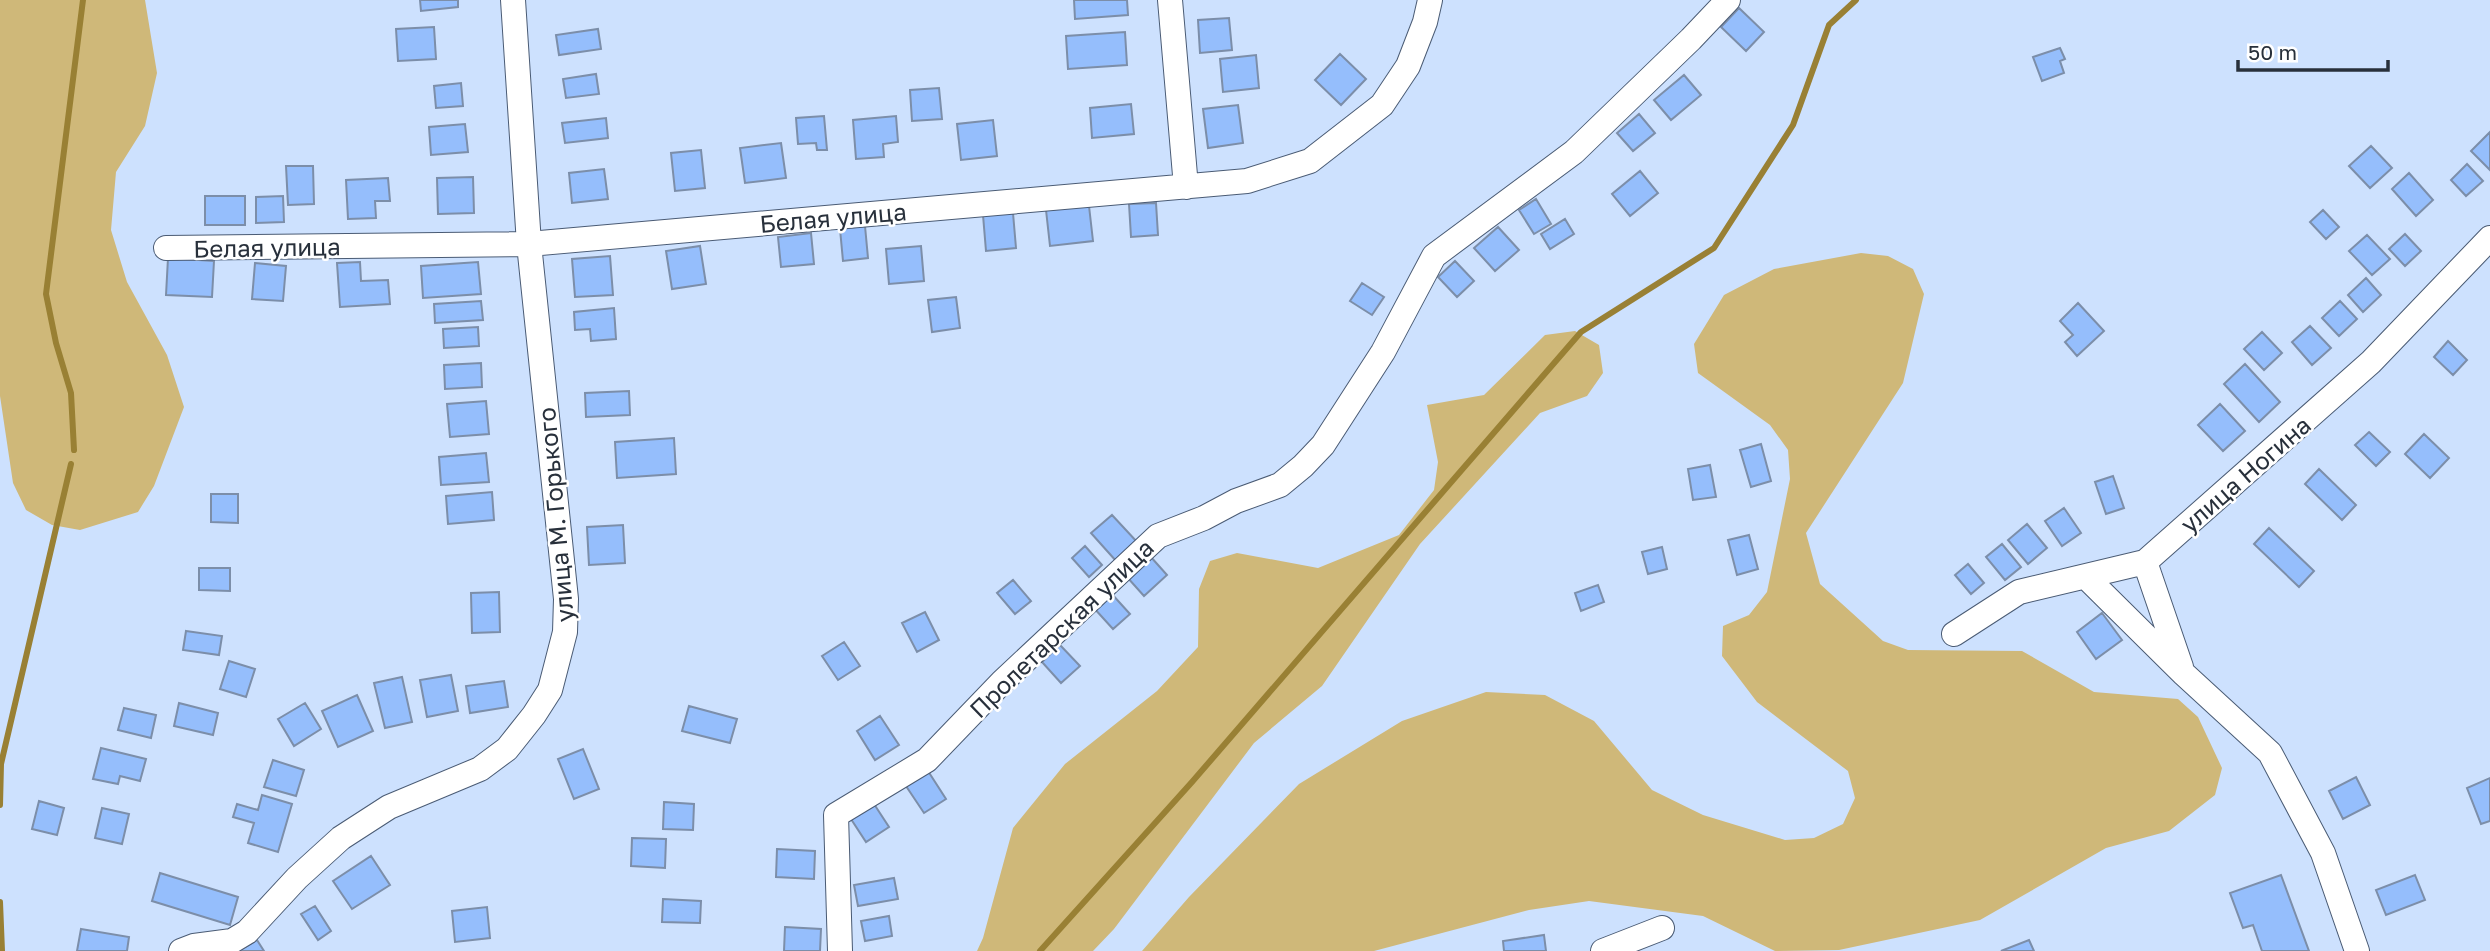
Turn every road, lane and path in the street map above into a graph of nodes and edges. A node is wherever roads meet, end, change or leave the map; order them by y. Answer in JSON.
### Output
{"nodes":[{"id":1,"x":513,"y":0,"type":"edge"},
{"id":2,"x":1170,"y":0,"type":"edge"},
{"id":3,"x":1728,"y":0,"type":"edge"},
{"id":4,"x":1427,"y":11,"type":"edge"},
{"id":5,"x":1186,"y":187,"type":"junction"},
{"id":6,"x":2490,"y":238,"type":"edge"},
{"id":7,"x":529,"y":244,"type":"junction"},
{"id":8,"x":166,"y":248,"type":"dead end"},
{"id":9,"x":2145,"y":562,"type":"junction"},
{"id":10,"x":2087,"y":578,"type":"junction"},
{"id":11,"x":1954,"y":634,"type":"dead end"},
{"id":12,"x":2184,"y":674,"type":"junction"},
{"id":13,"x":1662,"y":928,"type":"dead end"},
{"id":14,"x":181,"y":951,"type":"edge"},
{"id":15,"x":841,"y":951,"type":"edge"},
{"id":16,"x":1603,"y":951,"type":"edge"},
{"id":17,"x":2357,"y":951,"type":"edge"}],
"edges":[{"from":1,"to":7,"type":"street","name":"улица М. Горького"},
{"from":2,"to":5,"type":"street"},
{"from":3,"to":15,"type":"street","name":"Пролетарская улица"},
{"from":4,"to":5,"type":"street","name":"Белая улица"},
{"from":5,"to":7,"type":"street","name":"Белая улица"},
{"from":6,"to":9,"type":"street","name":"улица Ногина"},
{"from":7,"to":8,"type":"street","name":"Белая улица"},
{"from":7,"to":14,"type":"street","name":"улица М. Горького"},
{"from":9,"to":10,"type":"street","name":"улица Ногина"},
{"from":9,"to":12,"type":"street"},
{"from":10,"to":11,"type":"street","name":"улица Ногина"},
{"from":10,"to":12,"type":"street"},
{"from":12,"to":17,"type":"street"},
{"from":13,"to":16,"type":"street"}]}
